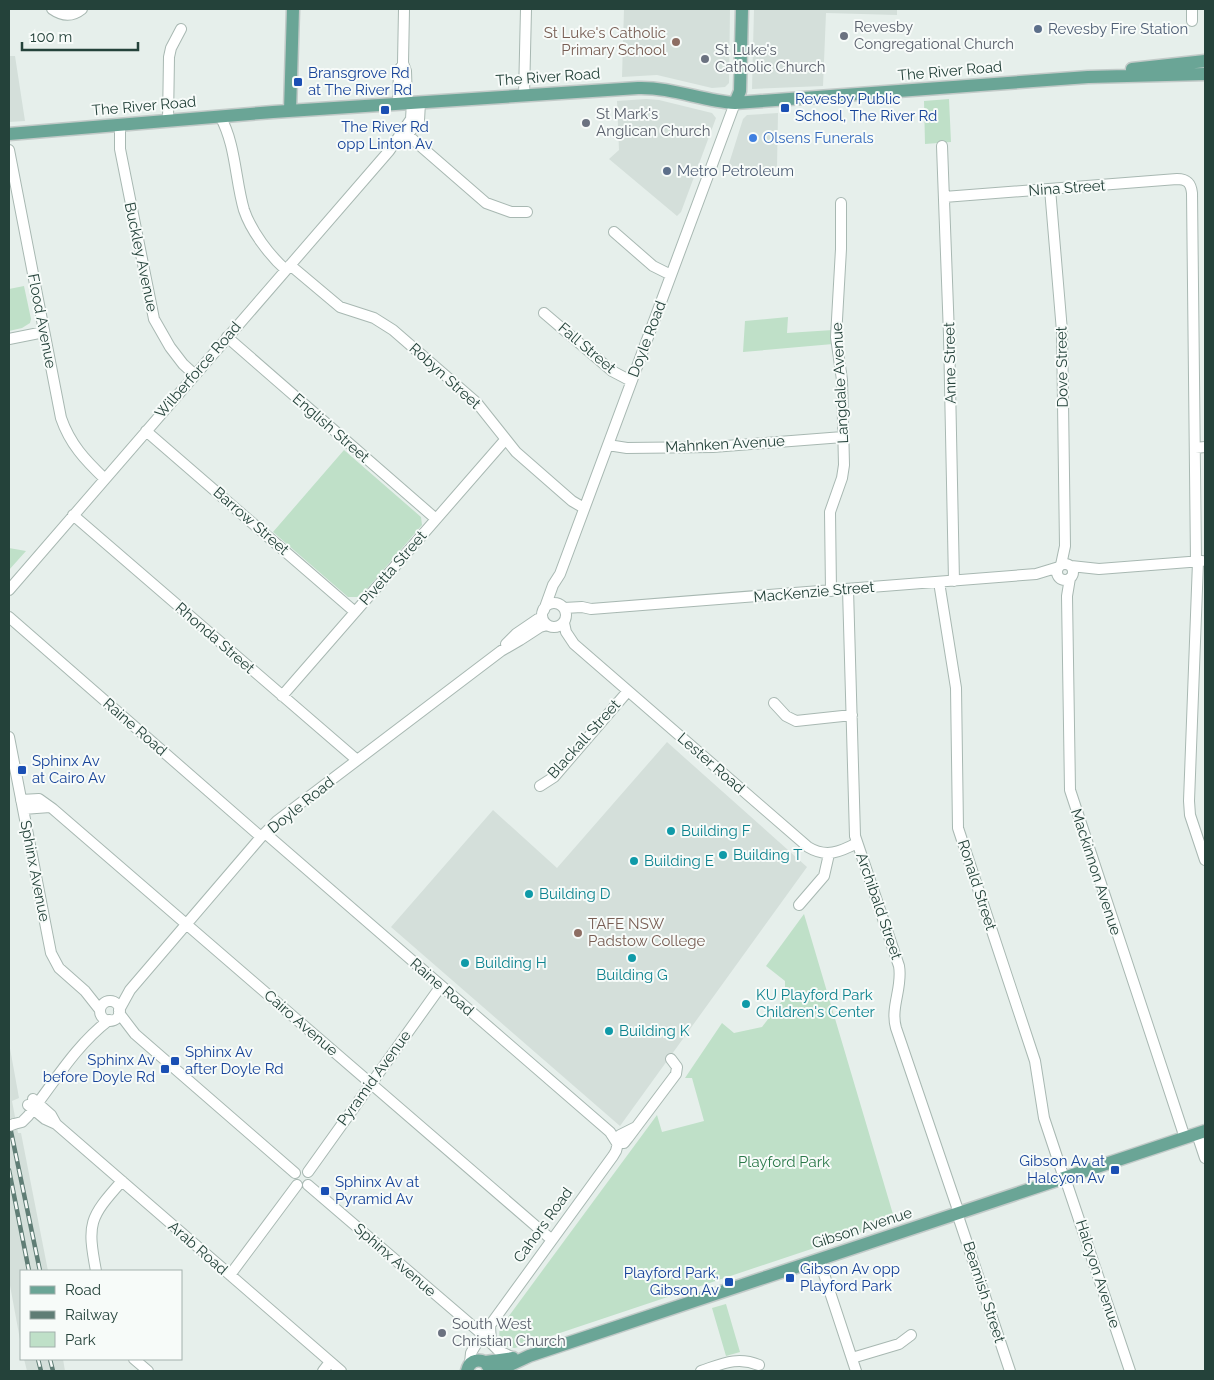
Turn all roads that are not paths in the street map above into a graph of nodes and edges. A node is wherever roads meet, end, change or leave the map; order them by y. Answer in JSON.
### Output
{"nodes":[{"id":1,"x":52,"y":9,"type":"edge"},
{"id":2,"x":82,"y":9,"type":"edge"},
{"id":3,"x":292,"y":9,"type":"edge"},
{"id":4,"x":404,"y":9,"type":"edge"},
{"id":5,"x":526,"y":9,"type":"edge"},
{"id":6,"x":742,"y":9,"type":"edge"},
{"id":7,"x":1192,"y":9,"type":"edge"},
{"id":8,"x":1192,"y":21,"type":"dead end"},
{"id":9,"x":181,"y":30,"type":"dead end"},
{"id":10,"x":1205,"y":61,"type":"edge"},
{"id":11,"x":1205,"y":74,"type":"edge"},
{"id":12,"x":1088,"y":77,"type":"junction"},
{"id":13,"x":524,"y":96,"type":"junction"},
{"id":14,"x":409,"y":102,"type":"junction"},
{"id":15,"x":735,"y":103,"type":"junction"},
{"id":16,"x":290,"y":111,"type":"junction"},
{"id":17,"x":234,"y":115,"type":"junction"},
{"id":18,"x":220,"y":116,"type":"junction"},
{"id":19,"x":168,"y":120,"type":"junction"},
{"id":20,"x":115,"y":125,"type":"junction"},
{"id":21,"x":405,"y":133,"type":"junction"},
{"id":22,"x":9,"y":134,"type":"edge"},
{"id":23,"x":230,"y":142,"type":"junction"},
{"id":24,"x":942,"y":146,"type":"dead end"},
{"id":25,"x":9,"y":150,"type":"edge"},
{"id":26,"x":1050,"y":189,"type":"junction"},
{"id":27,"x":944,"y":197,"type":"junction"},
{"id":28,"x":841,"y":203,"type":"dead end"},
{"id":29,"x":527,"y":212,"type":"dead end"},
{"id":30,"x":614,"y":232,"type":"dead end"},
{"id":31,"x":289,"y":266,"type":"junction"},
{"id":32,"x":671,"y":275,"type":"junction"},
{"id":33,"x":544,"y":313,"type":"dead end"},
{"id":34,"x":44,"y":332,"type":"junction"},
{"id":35,"x":227,"y":338,"type":"junction"},
{"id":36,"x":9,"y":339,"type":"edge"},
{"id":37,"x":196,"y":373,"type":"junction"},
{"id":38,"x":631,"y":381,"type":"junction"},
{"id":39,"x":146,"y":431,"type":"junction"},
{"id":40,"x":843,"y":437,"type":"junction"},
{"id":41,"x":505,"y":440,"type":"junction"},
{"id":42,"x":608,"y":445,"type":"junction"},
{"id":43,"x":1200,"y":448,"type":"edge"},
{"id":44,"x":105,"y":478,"type":"junction"},
{"id":45,"x":584,"y":508,"type":"junction"},
{"id":46,"x":73,"y":515,"type":"junction"},
{"id":47,"x":436,"y":518,"type":"junction"},
{"id":48,"x":1200,"y":561,"type":"edge"},
{"id":49,"x":1065,"y":566,"type":"junction"},
{"id":50,"x":1099,"y":569,"type":"junction"},
{"id":51,"x":560,"y":574,"type":"junction"},
{"id":52,"x":1036,"y":574,"type":"junction"},
{"id":53,"x":1066,"y":578,"type":"junction"},
{"id":54,"x":954,"y":581,"type":"junction"},
{"id":55,"x":939,"y":582,"type":"junction"},
{"id":56,"x":848,"y":589,"type":"junction"},
{"id":57,"x":9,"y":590,"type":"edge"},
{"id":58,"x":832,"y":590,"type":"junction"},
{"id":59,"x":562,"y":606,"type":"junction"},
{"id":60,"x":591,"y":609,"type":"junction"},
{"id":61,"x":355,"y":612,"type":"junction"},
{"id":62,"x":9,"y":617,"type":"edge"},
{"id":63,"x":546,"y":619,"type":"junction"},
{"id":64,"x":565,"y":621,"type":"junction"},
{"id":65,"x":574,"y":644,"type":"junction"},
{"id":66,"x":628,"y":691,"type":"junction"},
{"id":67,"x":282,"y":696,"type":"junction"},
{"id":68,"x":774,"y":702,"type":"dead end"},
{"id":69,"x":852,"y":715,"type":"junction"},
{"id":70,"x":9,"y":737,"type":"edge"},
{"id":71,"x":357,"y":760,"type":"junction"},
{"id":72,"x":540,"y":786,"type":"dead end"},
{"id":73,"x":22,"y":805,"type":"junction"},
{"id":74,"x":263,"y":835,"type":"junction"},
{"id":75,"x":857,"y":843,"type":"junction"},
{"id":76,"x":829,"y":854,"type":"junction"},
{"id":77,"x":1205,"y":860,"type":"edge"},
{"id":78,"x":798,"y":905,"type":"dead end"},
{"id":79,"x":187,"y":924,"type":"junction"},
{"id":80,"x":441,"y":986,"type":"junction"},
{"id":81,"x":130,"y":990,"type":"junction"},
{"id":82,"x":85,"y":991,"type":"junction"},
{"id":83,"x":110,"y":1001,"type":"junction"},
{"id":84,"x":100,"y":1011,"type":"junction"},
{"id":85,"x":119,"y":1011,"type":"junction"},
{"id":86,"x":110,"y":1020,"type":"junction"},
{"id":87,"x":91,"y":1034,"type":"junction"},
{"id":88,"x":134,"y":1034,"type":"junction"},
{"id":89,"x":671,"y":1059,"type":"dead end"},
{"id":90,"x":370,"y":1083,"type":"junction"},
{"id":91,"x":33,"y":1104,"type":"junction"},
{"id":92,"x":12,"y":1125,"type":"edge"},
{"id":93,"x":1196,"y":1134,"type":"edge"},
{"id":94,"x":617,"y":1143,"type":"junction"},
{"id":95,"x":1205,"y":1158,"type":"edge"},
{"id":96,"x":308,"y":1172,"type":"junction"},
{"id":97,"x":295,"y":1173,"type":"junction"},
{"id":98,"x":1064,"y":1178,"type":"junction"},
{"id":99,"x":122,"y":1181,"type":"junction"},
{"id":100,"x":297,"y":1185,"type":"junction"},
{"id":101,"x":308,"y":1185,"type":"junction"},
{"id":102,"x":958,"y":1213,"type":"junction"},
{"id":103,"x":552,"y":1240,"type":"junction"},
{"id":104,"x":819,"y":1259,"type":"junction"},
{"id":105,"x":96,"y":1270,"type":"edge"},
{"id":106,"x":230,"y":1275,"type":"junction"},
{"id":107,"x":491,"y":1324,"type":"junction"},
{"id":108,"x":483,"y":1335,"type":"junction"},
{"id":109,"x":911,"y":1335,"type":"dead end"},
{"id":110,"x":529,"y":1356,"type":"junction"},
{"id":111,"x":514,"y":1358,"type":"junction"},
{"id":112,"x":852,"y":1358,"type":"junction"},
{"id":113,"x":135,"y":1360,"type":"edge"},
{"id":114,"x":330,"y":1362,"type":"junction"},
{"id":115,"x":759,"y":1365,"type":"dead end"},
{"id":116,"x":475,"y":1367,"type":"edge"},
{"id":117,"x":148,"y":1371,"type":"edge"},
{"id":118,"x":323,"y":1371,"type":"edge"},
{"id":119,"x":341,"y":1371,"type":"edge"},
{"id":120,"x":497,"y":1371,"type":"edge"},
{"id":121,"x":701,"y":1371,"type":"edge"},
{"id":122,"x":856,"y":1371,"type":"edge"},
{"id":123,"x":1010,"y":1371,"type":"edge"},
{"id":124,"x":1130,"y":1371,"type":"edge"}],
"edges":[{"from":1,"to":2,"type":"street"},
{"from":3,"to":16,"type":"main road"},
{"from":4,"to":14,"type":"street","name":"Wilberforce Road"},
{"from":5,"to":13,"type":"street"},
{"from":6,"to":15,"type":"main road"},
{"from":7,"to":8,"type":"street"},
{"from":9,"to":19,"type":"street"},
{"from":10,"to":12,"type":"main road","name":"The River Road"},
{"from":11,"to":12,"type":"main road","name":"The River Road"},
{"from":12,"to":15,"type":"main road","name":"The River Road"},
{"from":13,"to":14,"type":"main road","name":"The River Road"},
{"from":13,"to":15,"type":"main road","name":"The River Road"},
{"from":14,"to":16,"type":"main road","name":"The River Road"},
{"from":14,"to":21,"type":"street","name":"Wilberforce Road"},
{"from":15,"to":32,"type":"street","name":"Doyle Road"},
{"from":16,"to":17,"type":"main road","name":"The River Road"},
{"from":17,"to":18,"type":"main road","name":"The River Road"},
{"from":17,"to":23,"type":"street"},
{"from":18,"to":19,"type":"main road","name":"The River Road"},
{"from":18,"to":23,"type":"street"},
{"from":19,"to":20,"type":"main road","name":"The River Road"},
{"from":20,"to":22,"type":"main road","name":"The River Road"},
{"from":20,"to":37,"type":"street","name":"Buckley Avenue"},
{"from":21,"to":29,"type":"street"},
{"from":21,"to":31,"type":"street","name":"Wilberforce Road"},
{"from":23,"to":31,"type":"street","name":"Robyn Street"},
{"from":24,"to":27,"type":"street","name":"Anne Street"},
{"from":25,"to":34,"type":"street","name":"Flood Avenue"},
{"from":26,"to":27,"type":"street","name":"Nina Street"},
{"from":26,"to":43,"type":"street","name":"Nina Street"},
{"from":26,"to":49,"type":"street","name":"Dove Street"},
{"from":27,"to":54,"type":"street","name":"Anne Street"},
{"from":28,"to":40,"type":"street","name":"Langdale Avenue"},
{"from":30,"to":32,"type":"street"},
{"from":31,"to":35,"type":"street","name":"Wilberforce Road"},
{"from":31,"to":41,"type":"street","name":"Robyn Street"},
{"from":32,"to":38,"type":"street","name":"Doyle Road"},
{"from":33,"to":38,"type":"street","name":"Fall Street"},
{"from":34,"to":36,"type":"street"},
{"from":34,"to":44,"type":"street","name":"Flood Avenue"},
{"from":35,"to":37,"type":"street","name":"Wilberforce Road"},
{"from":35,"to":47,"type":"street","name":"English Street"},
{"from":37,"to":39,"type":"street","name":"Wilberforce Road"},
{"from":38,"to":42,"type":"street","name":"Doyle Road"},
{"from":39,"to":44,"type":"street","name":"Wilberforce Road"},
{"from":39,"to":61,"type":"street","name":"Barrow Street"},
{"from":40,"to":42,"type":"street","name":"Mahnken Avenue"},
{"from":40,"to":58,"type":"street","name":"Langdale Avenue"},
{"from":41,"to":45,"type":"street","name":"Robyn Street"},
{"from":41,"to":47,"type":"street","name":"Pivetta Street"},
{"from":42,"to":45,"type":"street","name":"Doyle Road"},
{"from":43,"to":48,"type":"street"},
{"from":44,"to":46,"type":"street","name":"Wilberforce Road"},
{"from":45,"to":51,"type":"street","name":"Doyle Road"},
{"from":46,"to":57,"type":"street","name":"Wilberforce Road"},
{"from":46,"to":67,"type":"street","name":"Rhonda Street"},
{"from":47,"to":61,"type":"street","name":"Pivetta Street"},
{"from":48,"to":50,"type":"street","name":"MacKenzie Street"},
{"from":48,"to":77,"type":"street"},
{"from":49,"to":50,"type":"street","name":"MacKenzie Street"},
{"from":49,"to":52,"type":"street","name":"MacKenzie Street"},
{"from":49,"to":53,"type":"street"},
{"from":49,"to":53,"type":"street"},
{"from":50,"to":53,"type":"street","name":"MacKenzie Street"},
{"from":51,"to":59,"type":"street","name":"Doyle Road"},
{"from":51,"to":63,"type":"street","name":"Doyle Road"},
{"from":52,"to":53,"type":"street","name":"MacKenzie Street"},
{"from":52,"to":54,"type":"street","name":"MacKenzie Street"},
{"from":53,"to":93,"type":"street","name":"Mackinnon Avenue"},
{"from":54,"to":55,"type":"street","name":"MacKenzie Street"},
{"from":55,"to":56,"type":"street","name":"MacKenzie Street"},
{"from":55,"to":98,"type":"street","name":"Ronald Street"},
{"from":56,"to":58,"type":"street","name":"MacKenzie Street"},
{"from":56,"to":69,"type":"street","name":"Archibald Street"},
{"from":58,"to":60,"type":"street","name":"MacKenzie Street"},
{"from":59,"to":60,"type":"street","name":"MacKenzie Street"},
{"from":59,"to":63,"type":"street"},
{"from":59,"to":64,"type":"street"},
{"from":60,"to":64,"type":"street","name":"MacKenzie Street"},
{"from":61,"to":67,"type":"street","name":"Pivetta Street"},
{"from":62,"to":74,"type":"street","name":"Raine Road"},
{"from":63,"to":64,"type":"street"},
{"from":63,"to":65,"type":"street","name":"Lester Road"},
{"from":63,"to":71,"type":"street","name":"Doyle Road"},
{"from":64,"to":65,"type":"street","name":"Lester Road"},
{"from":65,"to":66,"type":"street","name":"Lester Road"},
{"from":66,"to":72,"type":"street","name":"Blackall Street"},
{"from":66,"to":76,"type":"street","name":"Lester Road"},
{"from":67,"to":71,"type":"street","name":"Rhonda Street"},
{"from":68,"to":69,"type":"street"},
{"from":69,"to":75,"type":"street","name":"Archibald Street"},
{"from":70,"to":73,"type":"street","name":"Sphinx Avenue"},
{"from":71,"to":74,"type":"street","name":"Doyle Road"},
{"from":73,"to":79,"type":"street","name":"Cairo Avenue"},
{"from":73,"to":82,"type":"street","name":"Sphinx Avenue"},
{"from":74,"to":79,"type":"street","name":"Doyle Road"},
{"from":74,"to":80,"type":"street","name":"Raine Road"},
{"from":75,"to":76,"type":"street"},
{"from":75,"to":102,"type":"street","name":"Archibald Street"},
{"from":76,"to":78,"type":"street"},
{"from":79,"to":81,"type":"street","name":"Doyle Road"},
{"from":79,"to":90,"type":"street","name":"Cairo Avenue"},
{"from":80,"to":90,"type":"street","name":"Pyramid Avenue"},
{"from":80,"to":94,"type":"street","name":"Raine Road"},
{"from":81,"to":83,"type":"street","name":"Doyle Road"},
{"from":81,"to":85,"type":"street","name":"Doyle Road"},
{"from":82,"to":83,"type":"street","name":"Sphinx Avenue"},
{"from":82,"to":84,"type":"street","name":"Sphinx Avenue"},
{"from":83,"to":84,"type":"street"},
{"from":83,"to":85,"type":"street"},
{"from":84,"to":86,"type":"street"},
{"from":84,"to":87,"type":"street"},
{"from":85,"to":86,"type":"street"},
{"from":85,"to":88,"type":"street"},
{"from":86,"to":87,"type":"street"},
{"from":86,"to":88,"type":"street"},
{"from":87,"to":91,"type":"street"},
{"from":88,"to":97,"type":"street"},
{"from":89,"to":94,"type":"street","name":"Cahors Road"},
{"from":90,"to":96,"type":"street","name":"Pyramid Avenue"},
{"from":90,"to":103,"type":"street","name":"Cairo Avenue"},
{"from":91,"to":92,"type":"street"},
{"from":91,"to":99,"type":"street","name":"Arab Road"},
{"from":93,"to":95,"type":"street","name":"Mackinnon Avenue"},
{"from":93,"to":98,"type":"main road","name":"Gibson Avenue"},
{"from":94,"to":103,"type":"street","name":"Cahors Road"},
{"from":96,"to":97,"type":"street"},
{"from":96,"to":101,"type":"street"},
{"from":97,"to":100,"type":"street"},
{"from":98,"to":102,"type":"main road","name":"Gibson Avenue"},
{"from":98,"to":124,"type":"street","name":"Halcyon Avenue"},
{"from":99,"to":105,"type":"street"},
{"from":99,"to":106,"type":"street","name":"Arab Road"},
{"from":100,"to":101,"type":"street"},
{"from":100,"to":106,"type":"street"},
{"from":101,"to":108,"type":"street","name":"Sphinx Avenue"},
{"from":102,"to":104,"type":"main road","name":"Gibson Avenue"},
{"from":102,"to":123,"type":"street","name":"Beamish Street"},
{"from":103,"to":107,"type":"street","name":"Cahors Road"},
{"from":104,"to":110,"type":"main road","name":"Gibson Avenue"},
{"from":104,"to":112,"type":"street"},
{"from":106,"to":114,"type":"street","name":"Arab Road"},
{"from":107,"to":108,"type":"street","name":"Cahors Road"},
{"from":107,"to":111,"type":"street"},
{"from":108,"to":116,"type":"street","name":"Cahors Road"},
{"from":109,"to":112,"type":"street"},
{"from":110,"to":111,"type":"main road","name":"Gibson Avenue"},
{"from":110,"to":120,"type":"main road","name":"Gibson Avenue"},
{"from":111,"to":116,"type":"main road","name":"Gibson Avenue"},
{"from":112,"to":122,"type":"street"},
{"from":113,"to":117,"type":"street"},
{"from":114,"to":118,"type":"street"},
{"from":114,"to":119,"type":"street","name":"Arab Road"},
{"from":115,"to":121,"type":"street"}]}
